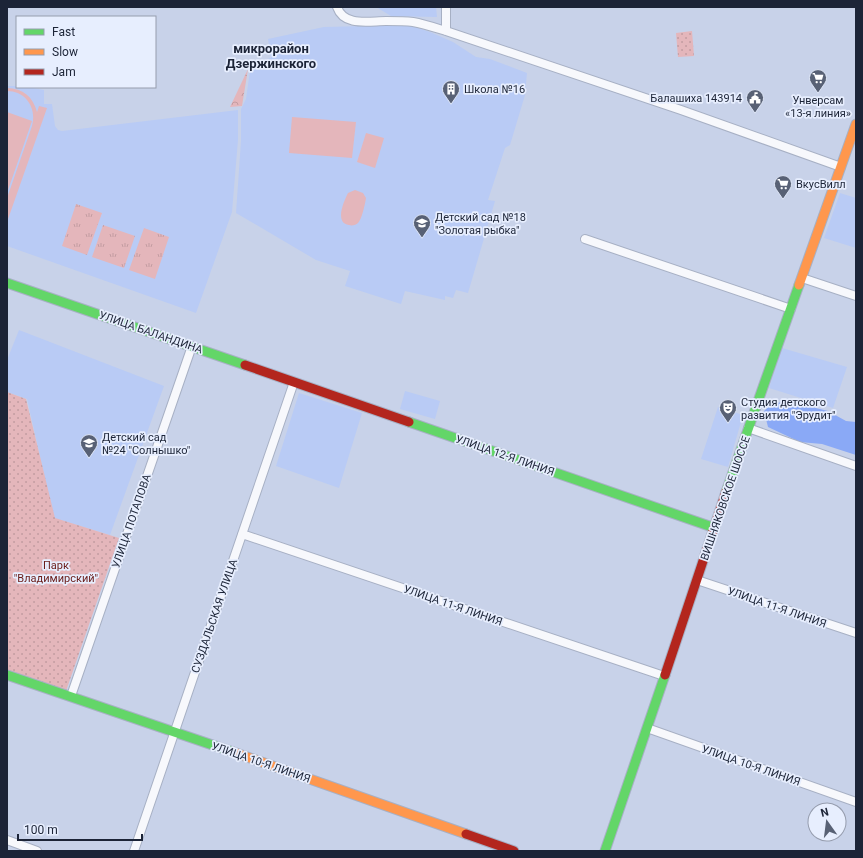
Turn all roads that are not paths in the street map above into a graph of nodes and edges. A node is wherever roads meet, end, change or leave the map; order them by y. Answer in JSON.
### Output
{"nodes":[{"id":1,"x":336,"y":7,"type":"edge"},
{"id":2,"x":446,"y":7,"type":"edge"},
{"id":3,"x":446,"y":31,"type":"junction"},
{"id":4,"x":856,"y":126,"type":"edge"},
{"id":5,"x":841,"y":167,"type":"junction"},
{"id":6,"x":585,"y":240,"type":"dead end"},
{"id":7,"x":802,"y":278,"type":"junction"},
{"id":8,"x":7,"y":283,"type":"edge"},
{"id":9,"x":856,"y":296,"type":"edge"},
{"id":10,"x":791,"y":309,"type":"junction"},
{"id":11,"x":192,"y":346,"type":"junction"},
{"id":12,"x":294,"y":382,"type":"junction"},
{"id":13,"x":748,"y":428,"type":"junction"},
{"id":14,"x":856,"y":466,"type":"edge"},
{"id":15,"x":715,"y":528,"type":"junction"},
{"id":16,"x":242,"y":534,"type":"junction"},
{"id":17,"x":697,"y":580,"type":"junction"},
{"id":18,"x":856,"y":633,"type":"edge"},
{"id":19,"x":7,"y":675,"type":"edge"},
{"id":20,"x":664,"y":676,"type":"junction"},
{"id":21,"x":71,"y":696,"type":"junction"},
{"id":22,"x":647,"y":728,"type":"junction"},
{"id":23,"x":175,"y":731,"type":"junction"},
{"id":24,"x":856,"y":802,"type":"edge"},
{"id":25,"x":7,"y":840,"type":"edge"},
{"id":26,"x":37,"y":851,"type":"edge"},
{"id":27,"x":134,"y":851,"type":"edge"},
{"id":28,"x":514,"y":851,"type":"edge"},
{"id":29,"x":605,"y":851,"type":"edge"}],
"edges":[{"from":1,"to":3,"type":"street"},
{"from":2,"to":3,"type":"street"},
{"from":3,"to":5,"type":"street"},
{"from":4,"to":5,"type":"street","name":"ВИШНЯКОВСКОЕ ШОССЕ"},
{"from":5,"to":7,"type":"street","name":"ВИШНЯКОВСКОЕ ШОССЕ"},
{"from":6,"to":10,"type":"street"},
{"from":7,"to":9,"type":"street"},
{"from":7,"to":10,"type":"street","name":"ВИШНЯКОВСКОЕ ШОССЕ"},
{"from":8,"to":11,"type":"street","name":"УЛИЦА БАЛАНДИНА"},
{"from":10,"to":13,"type":"street","name":"ВИШНЯКОВСКОЕ ШОССЕ"},
{"from":11,"to":12,"type":"street","name":"УЛИЦА БАЛАНДИНА"},
{"from":11,"to":21,"type":"street","name":"УЛИЦА ПОТАПОВА"},
{"from":12,"to":15,"type":"street","name":"УЛИЦА 12-Я ЛИНИЯ"},
{"from":12,"to":16,"type":"street","name":"СУЗДАЛЬСКАЯ УЛИЦА"},
{"from":13,"to":14,"type":"street"},
{"from":13,"to":15,"type":"street","name":"ВИШНЯКОВСКОЕ ШОССЕ"},
{"from":15,"to":17,"type":"street","name":"ВИШНЯКОВСКОЕ ШОССЕ"},
{"from":16,"to":20,"type":"street","name":"УЛИЦА 11-Я ЛИНИЯ"},
{"from":16,"to":23,"type":"street","name":"СУЗДАЛЬСКАЯ УЛИЦА"},
{"from":17,"to":18,"type":"street","name":"УЛИЦА 11-Я ЛИНИЯ"},
{"from":17,"to":20,"type":"street","name":"ВИШНЯКОВСКОЕ ШОССЕ"},
{"from":19,"to":21,"type":"street","name":"УЛИЦА 10-Я ЛИНИЯ"},
{"from":20,"to":22,"type":"street","name":"ВИШНЯКОВСКОЕ ШОССЕ"},
{"from":21,"to":23,"type":"street","name":"УЛИЦА 10-Я ЛИНИЯ"},
{"from":22,"to":24,"type":"street","name":"УЛИЦА 10-Я ЛИНИЯ"},
{"from":22,"to":29,"type":"street","name":"ВИШНЯКОВСКОЕ ШОССЕ"},
{"from":23,"to":27,"type":"street","name":"СУЗДАЛЬСКАЯ УЛИЦА"},
{"from":23,"to":28,"type":"street","name":"УЛИЦА 10-Я ЛИНИЯ"},
{"from":25,"to":26,"type":"street"}]}
